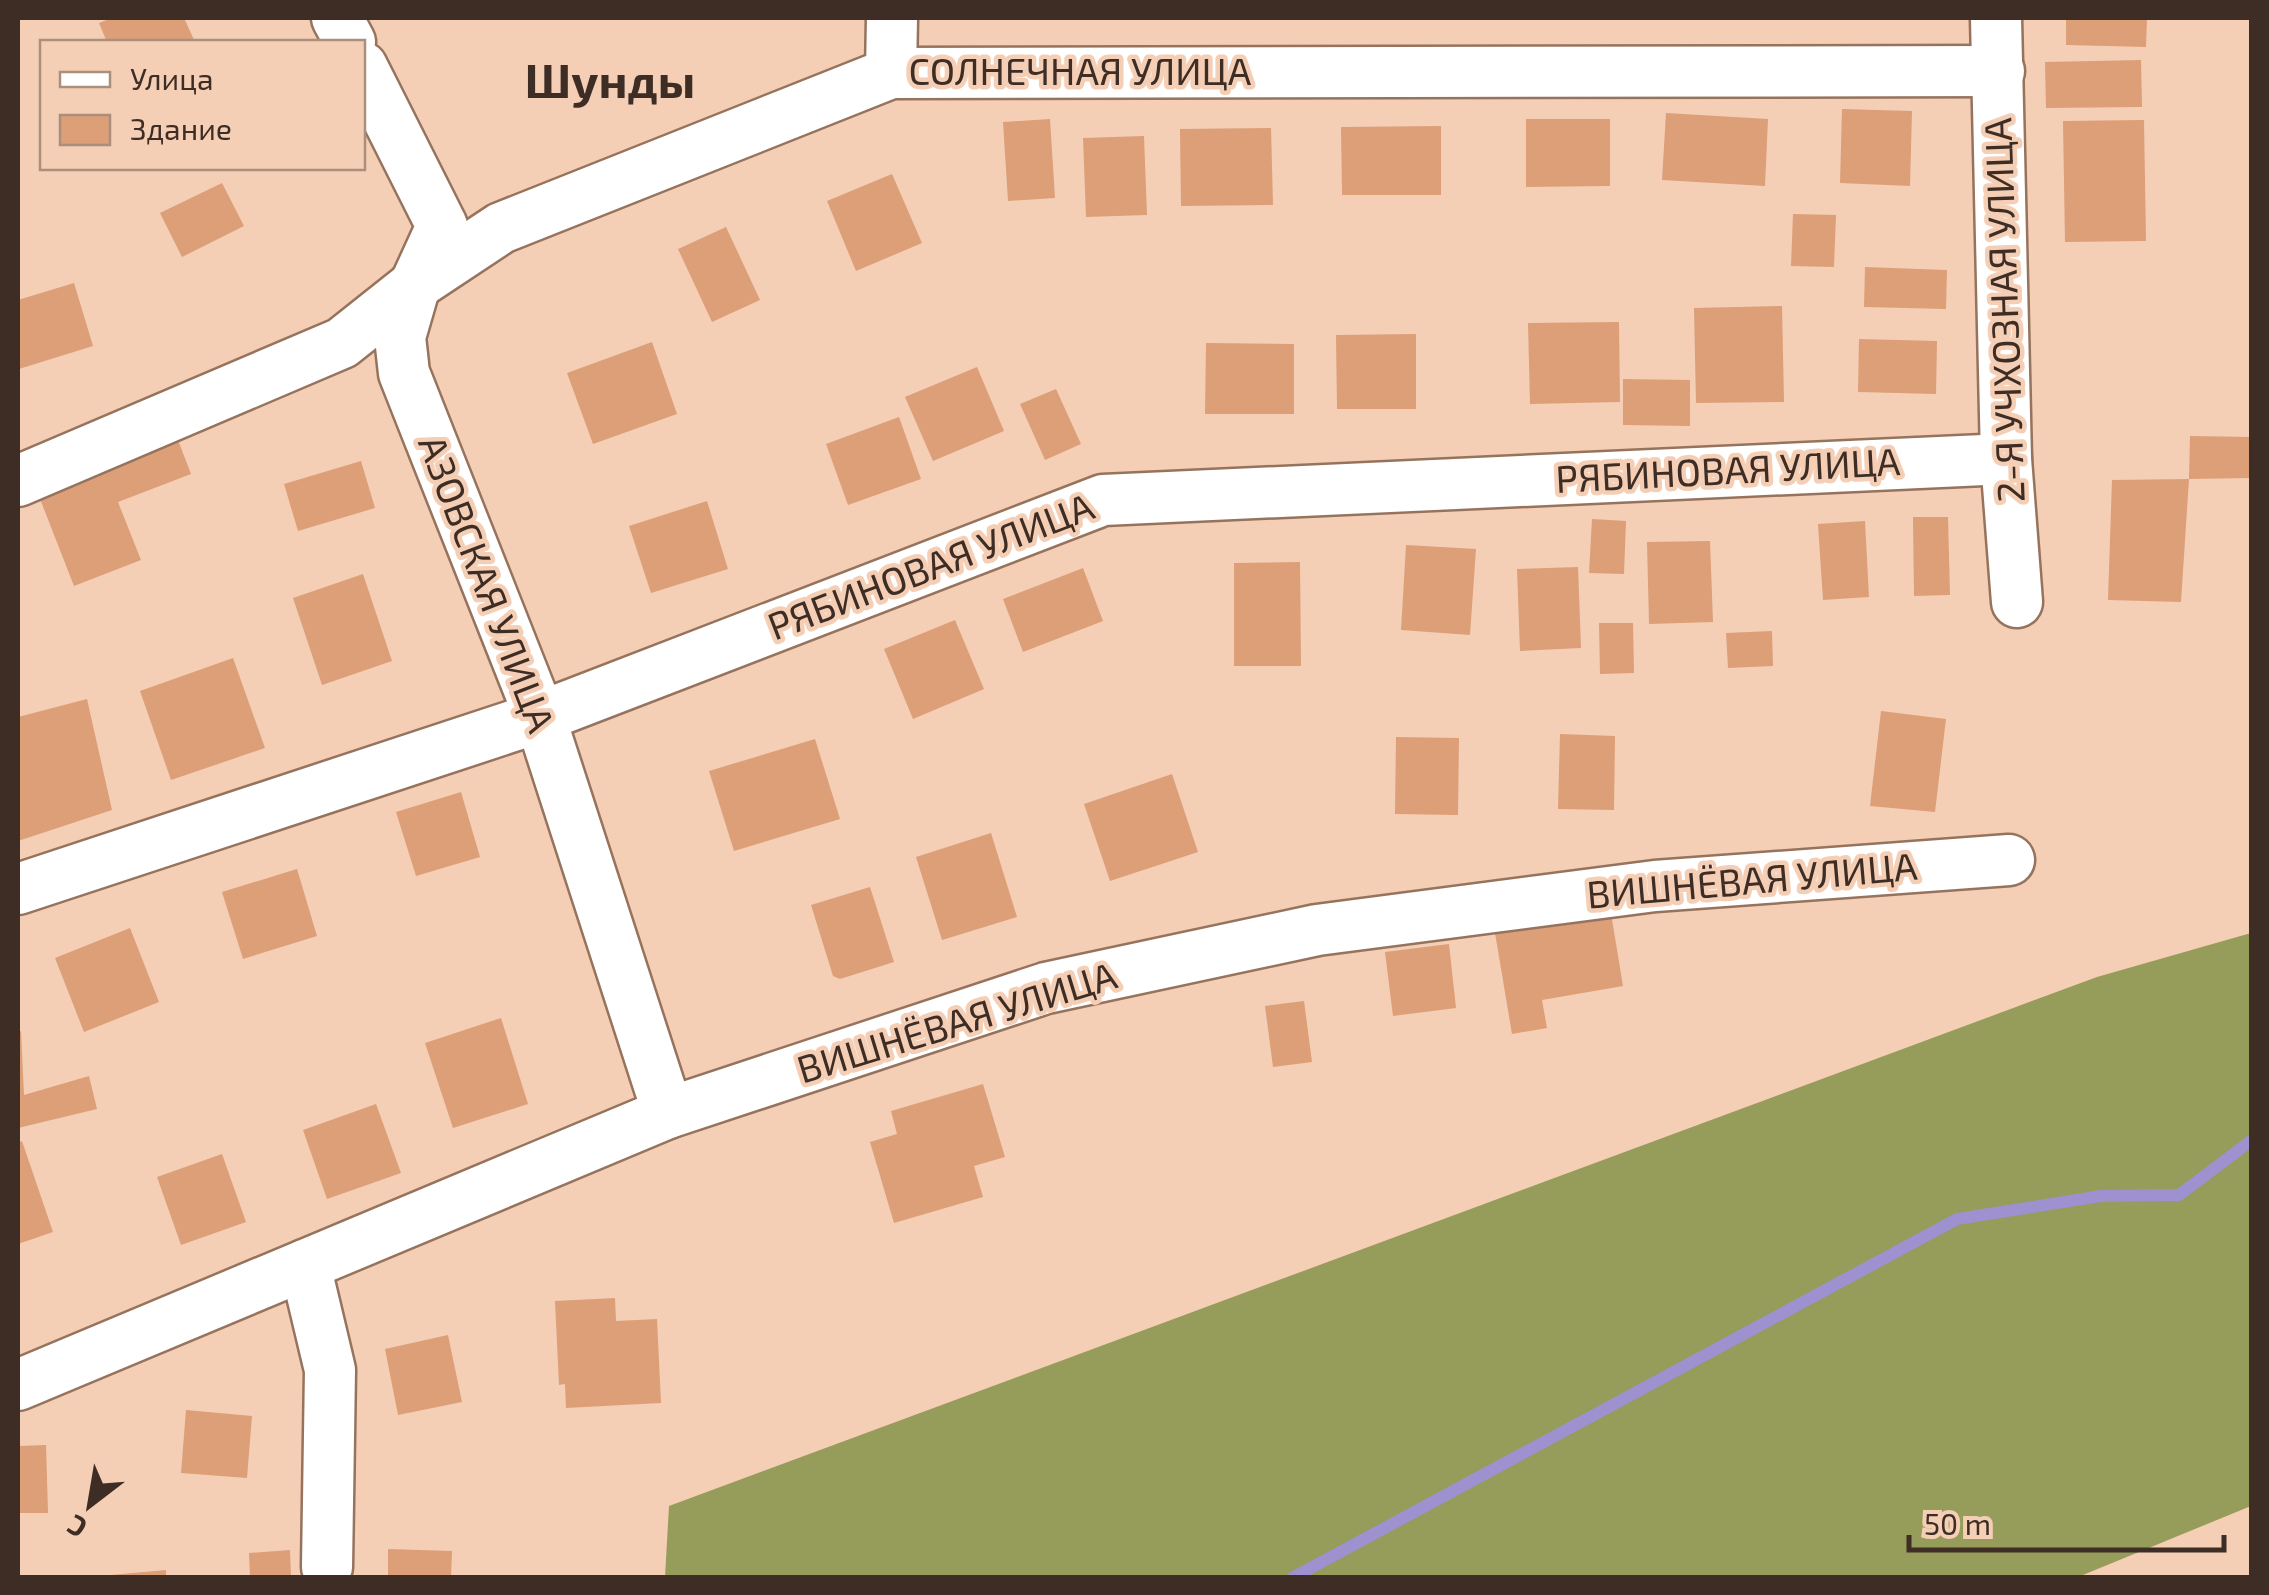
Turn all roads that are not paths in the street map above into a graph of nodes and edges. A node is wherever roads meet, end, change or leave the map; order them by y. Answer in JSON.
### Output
{"nodes":[{"id":1,"x":337,"y":18,"type":"edge"},
{"id":2,"x":892,"y":18,"type":"edge"},
{"id":3,"x":1996,"y":18,"type":"edge"},
{"id":4,"x":349,"y":40,"type":"edge"},
{"id":5,"x":1999,"y":71,"type":"junction"},
{"id":6,"x":890,"y":72,"type":"junction"},
{"id":7,"x":365,"y":73,"type":"edge"},
{"id":8,"x":414,"y":286,"type":"junction"},
{"id":9,"x":2006,"y":459,"type":"junction"},
{"id":10,"x":18,"y":481,"type":"edge"},
{"id":11,"x":2017,"y":602,"type":"dead end"},
{"id":12,"x":540,"y":717,"type":"junction"},
{"id":13,"x":2009,"y":860,"type":"dead end"},
{"id":14,"x":18,"y":889,"type":"edge"},
{"id":15,"x":668,"y":1113,"type":"junction"},
{"id":16,"x":305,"y":1265,"type":"junction"},
{"id":17,"x":18,"y":1385,"type":"edge"},
{"id":18,"x":327,"y":1567,"type":"dead end"}],
"edges":[{"from":1,"to":4,"type":"street"},
{"from":2,"to":6,"type":"street"},
{"from":3,"to":5,"type":"street","name":"2-Я УЧХОЗНАЯ УЛИЦА"},
{"from":5,"to":6,"type":"street","name":"СОЛНЕЧНАЯ УЛИЦА"},
{"from":5,"to":9,"type":"street","name":"2-Я УЧХОЗНАЯ УЛИЦА"},
{"from":6,"to":8,"type":"street","name":"СОЛНЕЧНАЯ УЛИЦА"},
{"from":7,"to":8,"type":"street","name":"АЗОВСКАЯ УЛИЦА"},
{"from":8,"to":10,"type":"street","name":"СОЛНЕЧНАЯ УЛИЦА"},
{"from":8,"to":12,"type":"street","name":"АЗОВСКАЯ УЛИЦА"},
{"from":9,"to":11,"type":"street","name":"2-Я УЧХОЗНАЯ УЛИЦА"},
{"from":9,"to":12,"type":"street","name":"РЯБИНОВАЯ УЛИЦА"},
{"from":12,"to":14,"type":"street","name":"РЯБИНОВАЯ УЛИЦА"},
{"from":12,"to":15,"type":"street","name":"АЗОВСКАЯ УЛИЦА"},
{"from":13,"to":15,"type":"street","name":"ВИШНЁВАЯ УЛИЦА"},
{"from":15,"to":16,"type":"street","name":"ВИШНЁВАЯ УЛИЦА"},
{"from":16,"to":17,"type":"street","name":"ВИШНЁВАЯ УЛИЦА"},
{"from":16,"to":18,"type":"street"}]}
